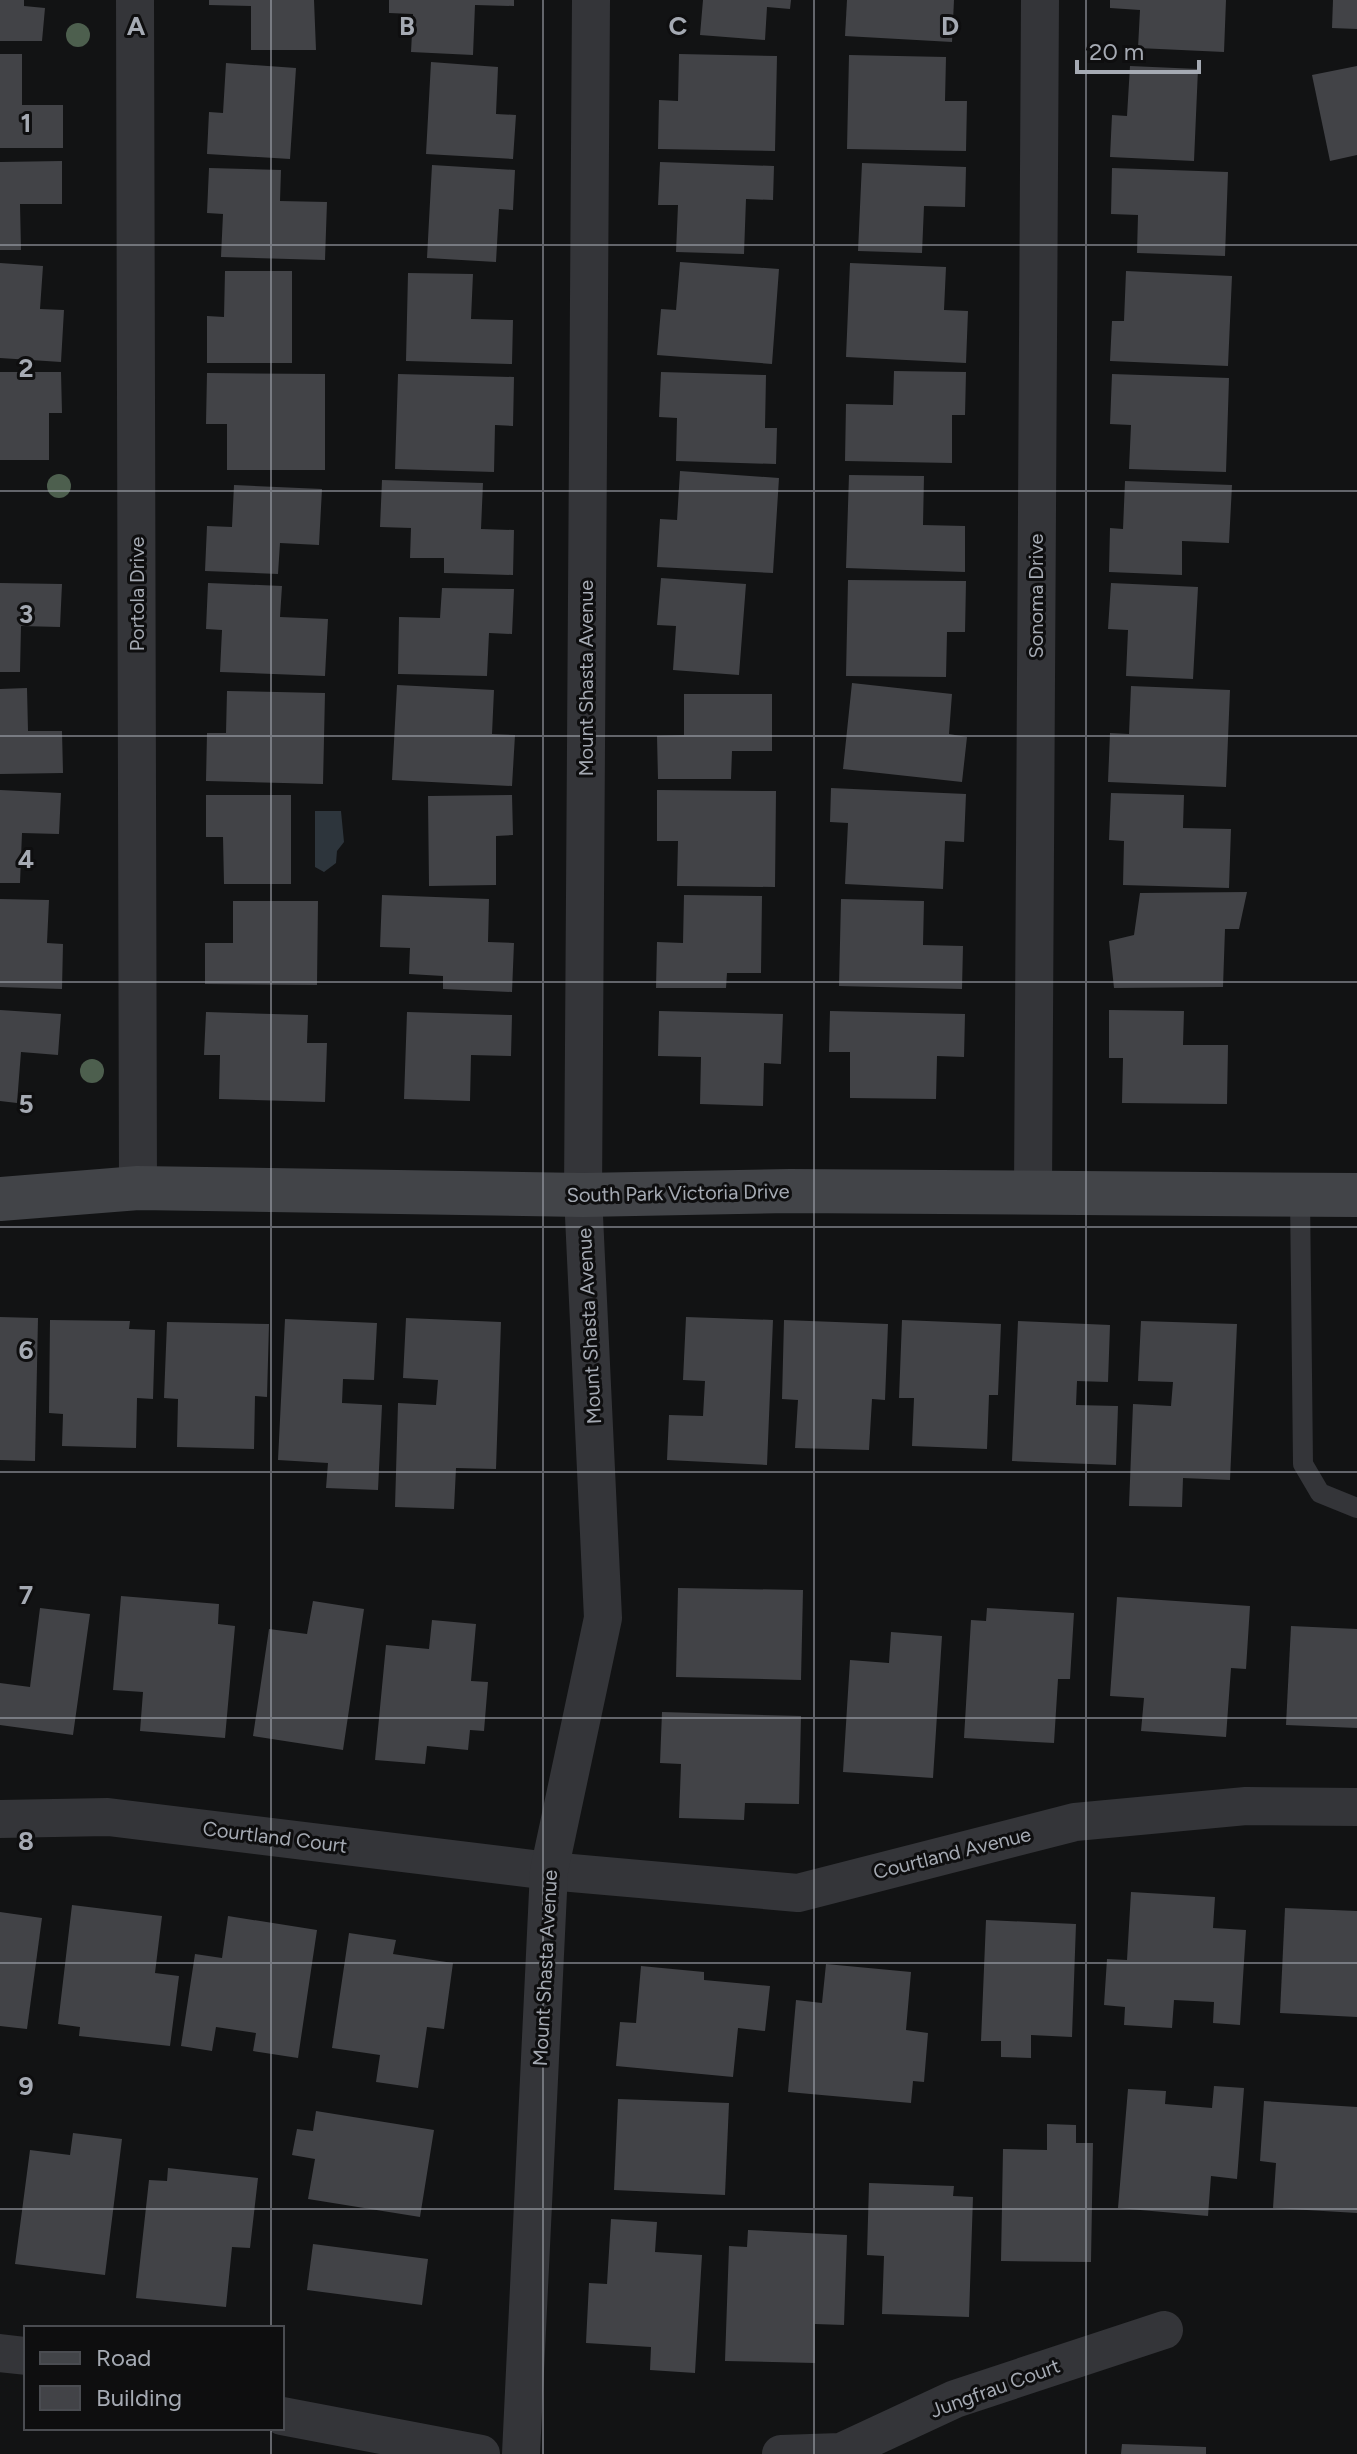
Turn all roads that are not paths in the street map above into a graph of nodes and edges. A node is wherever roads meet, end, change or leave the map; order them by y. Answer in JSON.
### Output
{"nodes":[{"id":1,"x":135,"y":0,"type":"edge"},
{"id":2,"x":591,"y":0,"type":"edge"},
{"id":3,"x":1040,"y":0,"type":"edge"},
{"id":4,"x":138,"y":1188,"type":"junction"},
{"id":5,"x":1033,"y":1191,"type":"junction"},
{"id":6,"x":1300,"y":1194,"type":"junction"},
{"id":7,"x":583,"y":1195,"type":"junction"},
{"id":8,"x":1357,"y":1195,"type":"edge"},
{"id":9,"x":0,"y":1199,"type":"edge"},
{"id":10,"x":1357,"y":1508,"type":"edge"},
{"id":11,"x":1357,"y":1807,"type":"edge"},
{"id":12,"x":0,"y":1819,"type":"edge"},
{"id":13,"x":549,"y":1871,"type":"junction"},
{"id":14,"x":1164,"y":2330,"type":"dead end"},
{"id":15,"x":0,"y":2353,"type":"edge"},
{"id":16,"x":24,"y":2356,"type":"edge"},
{"id":17,"x":284,"y":2416,"type":"edge"},
{"id":18,"x":481,"y":2454,"type":"edge"},
{"id":19,"x":521,"y":2454,"type":"edge"},
{"id":20,"x":781,"y":2454,"type":"edge"}],
"edges":[{"from":1,"to":4,"type":"street","name":"Portola Drive"},
{"from":2,"to":7,"type":"street","name":"Mount Shasta Avenue"},
{"from":3,"to":5,"type":"street","name":"Sonoma Drive"},
{"from":4,"to":7,"type":"main road","name":"South Park Victoria Drive"},
{"from":4,"to":9,"type":"main road","name":"South Park Victoria Drive"},
{"from":5,"to":6,"type":"main road","name":"South Park Victoria Drive"},
{"from":5,"to":7,"type":"main road","name":"South Park Victoria Drive"},
{"from":6,"to":8,"type":"main road","name":"South Park Victoria Drive"},
{"from":6,"to":10,"type":"lane"},
{"from":7,"to":13,"type":"street","name":"Mount Shasta Avenue"},
{"from":11,"to":13,"type":"street","name":"Courtland Avenue"},
{"from":12,"to":13,"type":"street","name":"Courtland Court"},
{"from":13,"to":19,"type":"street","name":"Mount Shasta Avenue"},
{"from":14,"to":20,"type":"street","name":"Jungfrau Court"},
{"from":15,"to":16,"type":"street"},
{"from":17,"to":18,"type":"street"}]}
